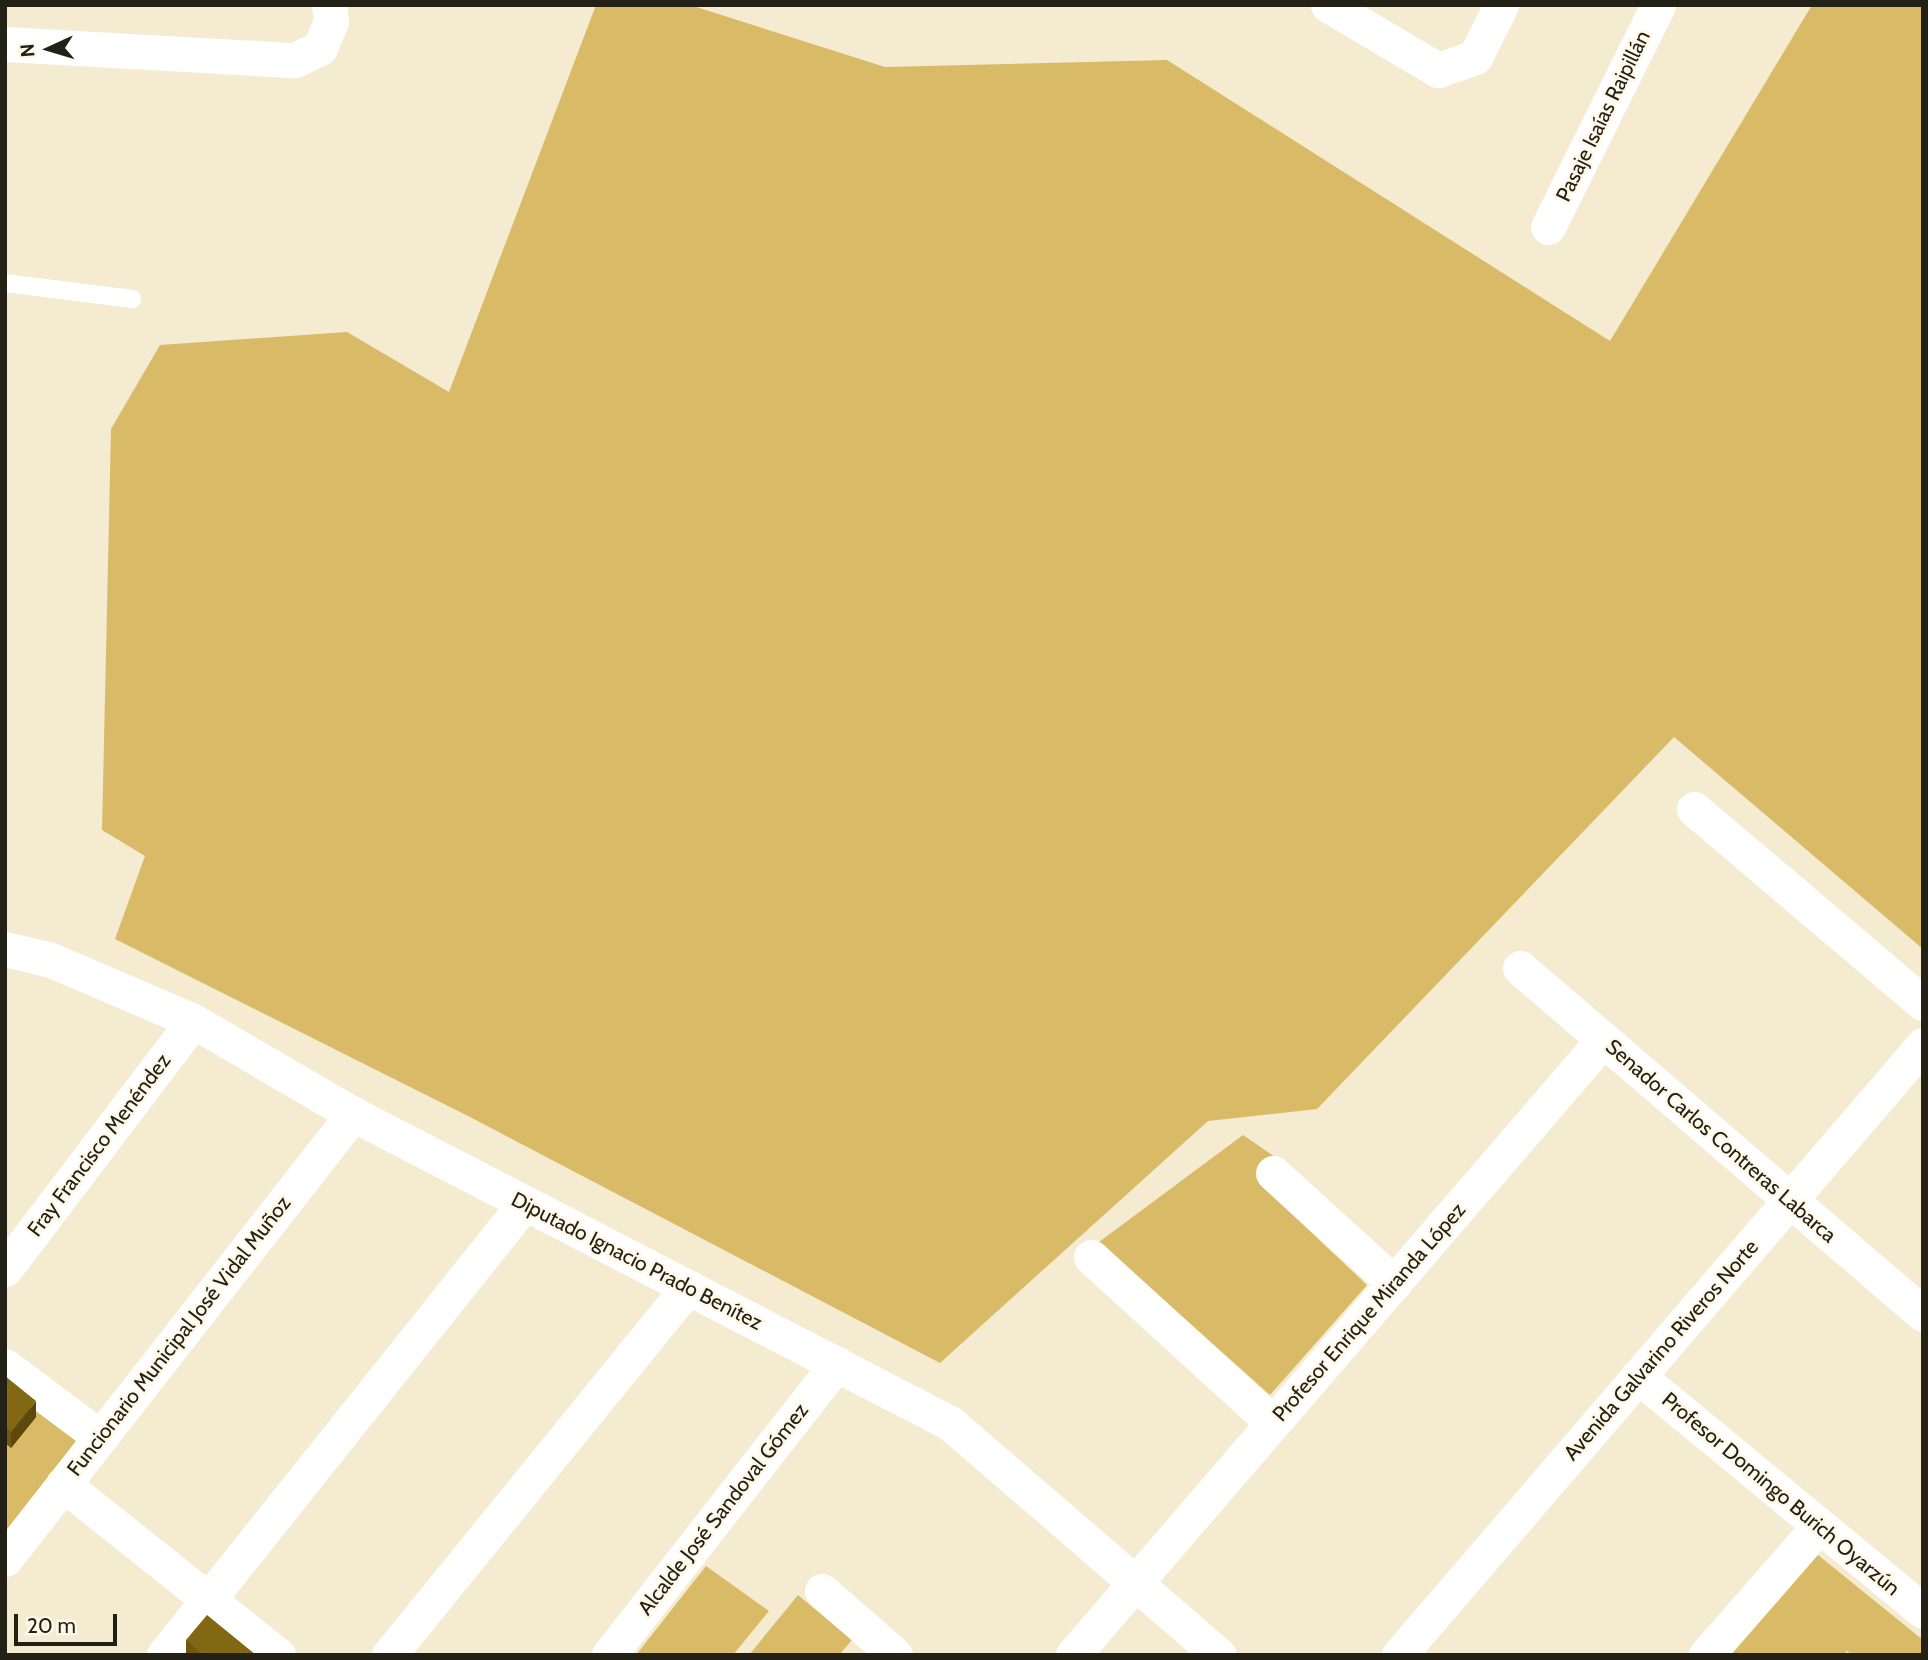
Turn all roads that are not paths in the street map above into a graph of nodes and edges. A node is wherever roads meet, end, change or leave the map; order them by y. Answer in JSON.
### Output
{"nodes":[{"id":1,"x":329,"y":5,"type":"edge"},
{"id":2,"x":1501,"y":5,"type":"edge"},
{"id":3,"x":1658,"y":5,"type":"edge"},
{"id":4,"x":1333,"y":6,"type":"edge"},
{"id":5,"x":5,"y":44,"type":"edge"},
{"id":6,"x":1548,"y":227,"type":"dead end"},
{"id":7,"x":5,"y":283,"type":"edge"},
{"id":8,"x":132,"y":299,"type":"dead end"},
{"id":9,"x":1694,"y":809,"type":"dead end"},
{"id":10,"x":5,"y":949,"type":"edge"},
{"id":11,"x":1520,"y":968,"type":"dead end"},
{"id":12,"x":1923,"y":1003,"type":"edge"},
{"id":13,"x":192,"y":1021,"type":"junction"},
{"id":14,"x":1603,"y":1040,"type":"junction"},
{"id":15,"x":1923,"y":1045,"type":"edge"},
{"id":16,"x":353,"y":1114,"type":"junction"},
{"id":17,"x":1273,"y":1173,"type":"dead end"},
{"id":18,"x":1790,"y":1200,"type":"junction"},
{"id":19,"x":524,"y":1204,"type":"junction"},
{"id":20,"x":1091,"y":1257,"type":"dead end"},
{"id":21,"x":5,"y":1269,"type":"edge"},
{"id":22,"x":1394,"y":1283,"type":"junction"},
{"id":23,"x":688,"y":1287,"type":"junction"},
{"id":24,"x":1923,"y":1314,"type":"edge"},
{"id":25,"x":837,"y":1363,"type":"junction"},
{"id":26,"x":5,"y":1366,"type":"edge"},
{"id":27,"x":1639,"y":1376,"type":"junction"},
{"id":28,"x":1273,"y":1423,"type":"junction"},
{"id":29,"x":100,"y":1437,"type":"junction"},
{"id":30,"x":63,"y":1484,"type":"junction"},
{"id":31,"x":1819,"y":1526,"type":"junction"},
{"id":32,"x":5,"y":1559,"type":"edge"},
{"id":33,"x":1135,"y":1583,"type":"junction"},
{"id":34,"x":821,"y":1591,"type":"dead end"},
{"id":35,"x":207,"y":1598,"type":"junction"},
{"id":36,"x":1923,"y":1611,"type":"edge"},
{"id":37,"x":164,"y":1655,"type":"edge"},
{"id":38,"x":278,"y":1655,"type":"edge"},
{"id":39,"x":389,"y":1655,"type":"edge"},
{"id":40,"x":609,"y":1655,"type":"edge"},
{"id":41,"x":895,"y":1655,"type":"edge"},
{"id":42,"x":1073,"y":1655,"type":"edge"},
{"id":43,"x":1219,"y":1655,"type":"edge"},
{"id":44,"x":1399,"y":1655,"type":"edge"},
{"id":45,"x":1706,"y":1655,"type":"edge"}],
"edges":[{"from":1,"to":5,"type":"street"},
{"from":2,"to":4,"type":"street"},
{"from":3,"to":6,"type":"street","name":"Pasaje Isaías Raipillán"},
{"from":7,"to":8,"type":"lane"},
{"from":9,"to":12,"type":"street"},
{"from":10,"to":13,"type":"street","name":"Diputado Ignacio Prado Benítez"},
{"from":11,"to":14,"type":"street","name":"Senador Carlos Contreras Labarca"},
{"from":13,"to":16,"type":"street","name":"Diputado Ignacio Prado Benítez"},
{"from":13,"to":21,"type":"street","name":"Fray Francisco Menéndez"},
{"from":14,"to":18,"type":"street","name":"Senador Carlos Contreras Labarca"},
{"from":14,"to":22,"type":"street","name":"Profesor Enrique Miranda López"},
{"from":15,"to":18,"type":"street","name":"Avenida Galvarino Riveros Norte"},
{"from":16,"to":19,"type":"street","name":"Diputado Ignacio Prado Benítez"},
{"from":16,"to":29,"type":"street","name":"Funcionario Municipal José Vidal Muñoz"},
{"from":17,"to":22,"type":"street"},
{"from":18,"to":24,"type":"street","name":"Senador Carlos Contreras Labarca"},
{"from":18,"to":27,"type":"street","name":"Avenida Galvarino Riveros Norte"},
{"from":19,"to":23,"type":"street","name":"Diputado Ignacio Prado Benítez"},
{"from":19,"to":35,"type":"street"},
{"from":20,"to":28,"type":"street"},
{"from":22,"to":28,"type":"street","name":"Profesor Enrique Miranda López"},
{"from":23,"to":25,"type":"street","name":"Diputado Ignacio Prado Benítez"},
{"from":23,"to":39,"type":"street"},
{"from":25,"to":33,"type":"street","name":"Diputado Ignacio Prado Benítez"},
{"from":25,"to":40,"type":"street","name":"Alcalde José Sandoval Gómez"},
{"from":26,"to":29,"type":"street"},
{"from":27,"to":31,"type":"street","name":"Profesor Domingo Burich Oyarzún"},
{"from":27,"to":44,"type":"street","name":"Avenida Galvarino Riveros Norte"},
{"from":28,"to":33,"type":"street","name":"Profesor Enrique Miranda López"},
{"from":29,"to":30,"type":"street","name":"Funcionario Municipal José Vidal Muñoz"},
{"from":30,"to":32,"type":"street","name":"Funcionario Municipal José Vidal Muñoz"},
{"from":30,"to":35,"type":"street"},
{"from":31,"to":36,"type":"street","name":"Profesor Domingo Burich Oyarzún"},
{"from":31,"to":45,"type":"street"},
{"from":33,"to":42,"type":"street","name":"Profesor Enrique Miranda López"},
{"from":33,"to":43,"type":"street","name":"Diputado Ignacio Prado Benítez"},
{"from":34,"to":41,"type":"street"},
{"from":35,"to":37,"type":"street"},
{"from":35,"to":38,"type":"street"}]}
